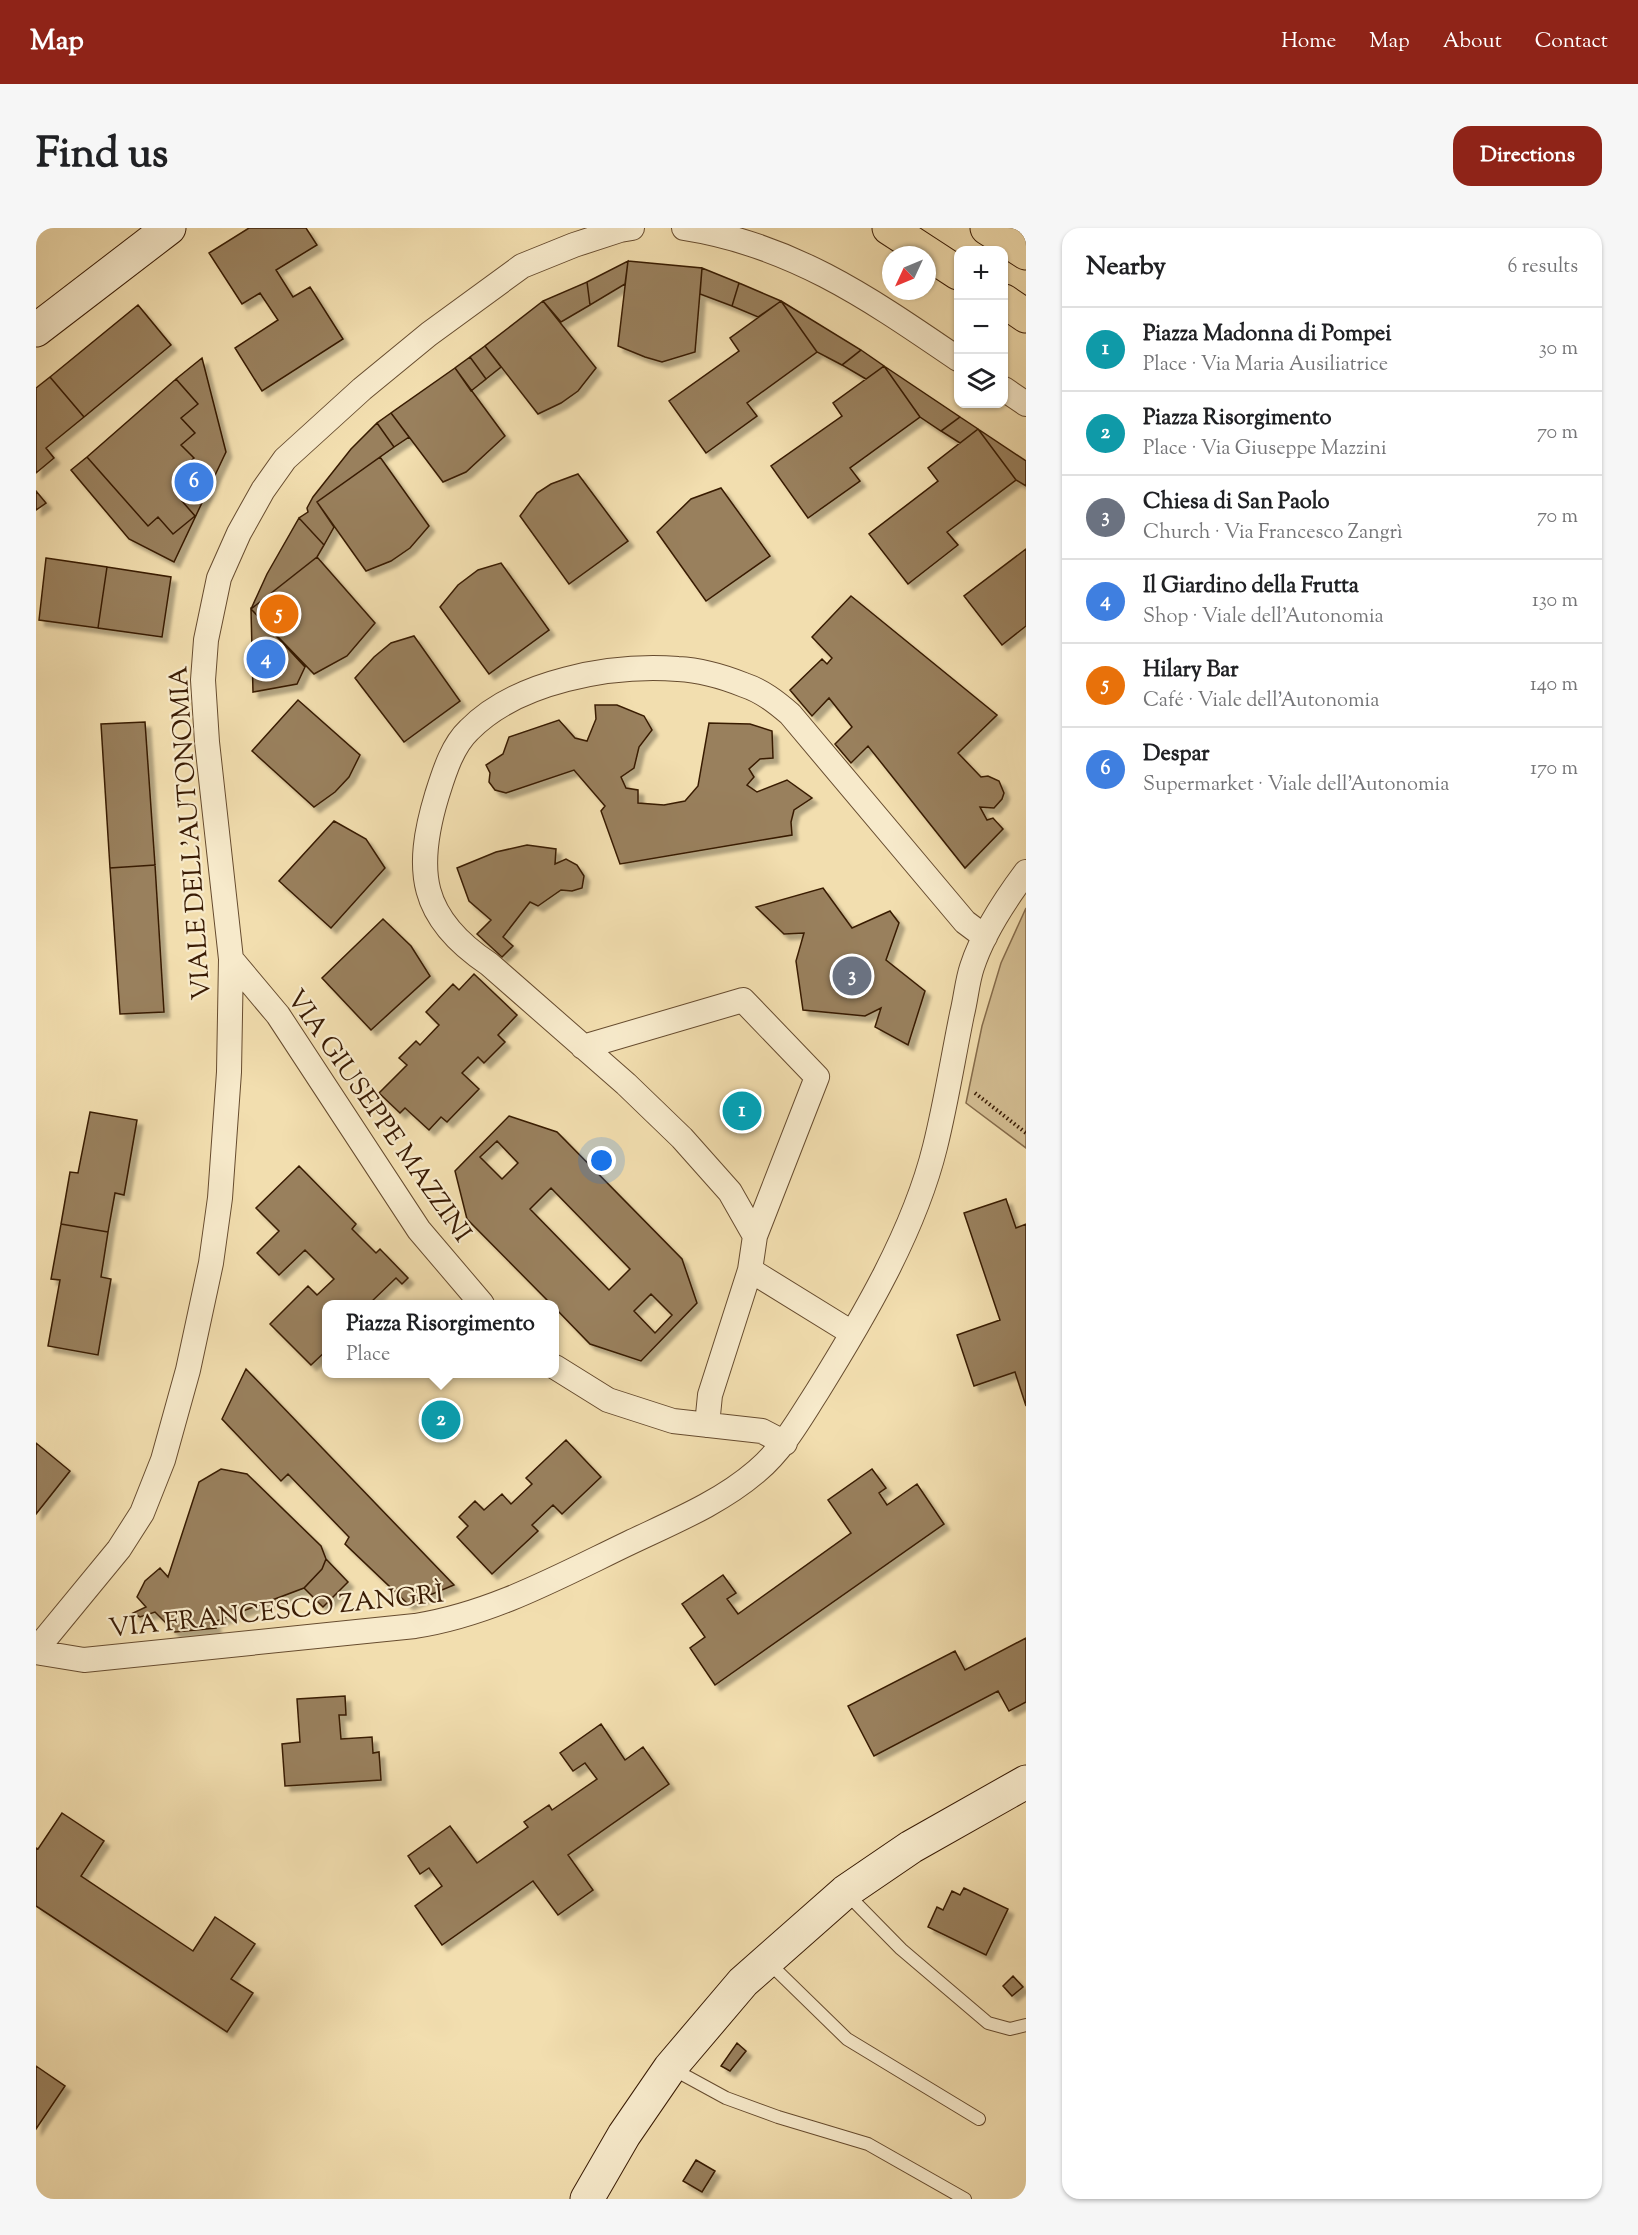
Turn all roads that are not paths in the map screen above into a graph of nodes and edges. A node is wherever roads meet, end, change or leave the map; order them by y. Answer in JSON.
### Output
{"nodes":[{"id":1,"x":169,"y":228,"type":"edge"},
{"id":2,"x":632,"y":228,"type":"edge"},
{"id":3,"x":684,"y":228,"type":"edge"},
{"id":4,"x":889,"y":228,"type":"edge"},
{"id":5,"x":987,"y":228,"type":"edge"},
{"id":6,"x":1026,"y":253,"type":"edge"},
{"id":7,"x":954,"y":270,"type":"edge"},
{"id":8,"x":1008,"y":304,"type":"edge"},
{"id":9,"x":1026,"y":316,"type":"edge"},
{"id":10,"x":36,"y":330,"type":"edge"},
{"id":11,"x":954,"y":356,"type":"edge"},
{"id":12,"x":1008,"y":392,"type":"edge"},
{"id":13,"x":1026,"y":404,"type":"edge"},
{"id":14,"x":1026,"y":872,"type":"edge"},
{"id":15,"x":985,"y":937,"type":"junction"},
{"id":16,"x":231,"y":959,"type":"junction"},
{"id":17,"x":583,"y":1047,"type":"junction"},
{"id":18,"x":755,"y":1236,"type":"junction"},
{"id":19,"x":750,"y":1270,"type":"junction"},
{"id":20,"x":478,"y":1300,"type":"edge"},
{"id":21,"x":852,"y":1333,"type":"junction"},
{"id":22,"x":559,"y":1369,"type":"edge"},
{"id":23,"x":707,"y":1425,"type":"junction"},
{"id":24,"x":784,"y":1443,"type":"junction"},
{"id":25,"x":36,"y":1651,"type":"edge"},
{"id":26,"x":1026,"y":1782,"type":"edge"},
{"id":27,"x":845,"y":1892,"type":"junction"},
{"id":28,"x":768,"y":1961,"type":"junction"},
{"id":29,"x":1026,"y":2025,"type":"edge"},
{"id":30,"x":670,"y":2068,"type":"junction"},
{"id":31,"x":979,"y":2119,"type":"dead end"},
{"id":32,"x":587,"y":2199,"type":"edge"},
{"id":33,"x":965,"y":2199,"type":"edge"}],
"edges":[{"from":1,"to":10,"type":"main road"},
{"from":2,"to":16,"type":"street","name":"VIALE DELL'AUTONOMIA"},
{"from":3,"to":11,"type":"street"},
{"from":4,"to":7,"type":"highway"},
{"from":5,"to":6,"type":"highway"},
{"from":8,"to":9,"type":"highway"},
{"from":12,"to":13,"type":"street"},
{"from":14,"to":15,"type":"street","name":"VIA FRANCESCO ZANGRÌ"},
{"from":15,"to":17,"type":"street"},
{"from":15,"to":21,"type":"street","name":"VIA FRANCESCO ZANGRÌ"},
{"from":16,"to":20,"type":"street","name":"VIA GIUSEPPE MAZZINI"},
{"from":16,"to":25,"type":"street","name":"VIALE DELL'AUTONOMIA"},
{"from":17,"to":18,"type":"street"},
{"from":17,"to":18,"type":"street"},
{"from":18,"to":19,"type":"street"},
{"from":19,"to":21,"type":"street"},
{"from":19,"to":23,"type":"street"},
{"from":21,"to":24,"type":"street","name":"VIA FRANCESCO ZANGRÌ"},
{"from":22,"to":23,"type":"street"},
{"from":23,"to":24,"type":"street"},
{"from":24,"to":25,"type":"street","name":"VIA FRANCESCO ZANGRÌ"},
{"from":26,"to":27,"type":"main road"},
{"from":27,"to":28,"type":"main road"},
{"from":27,"to":29,"type":"lane"},
{"from":28,"to":30,"type":"main road"},
{"from":28,"to":31,"type":"lane"},
{"from":30,"to":32,"type":"main road"},
{"from":30,"to":33,"type":"lane"}]}
